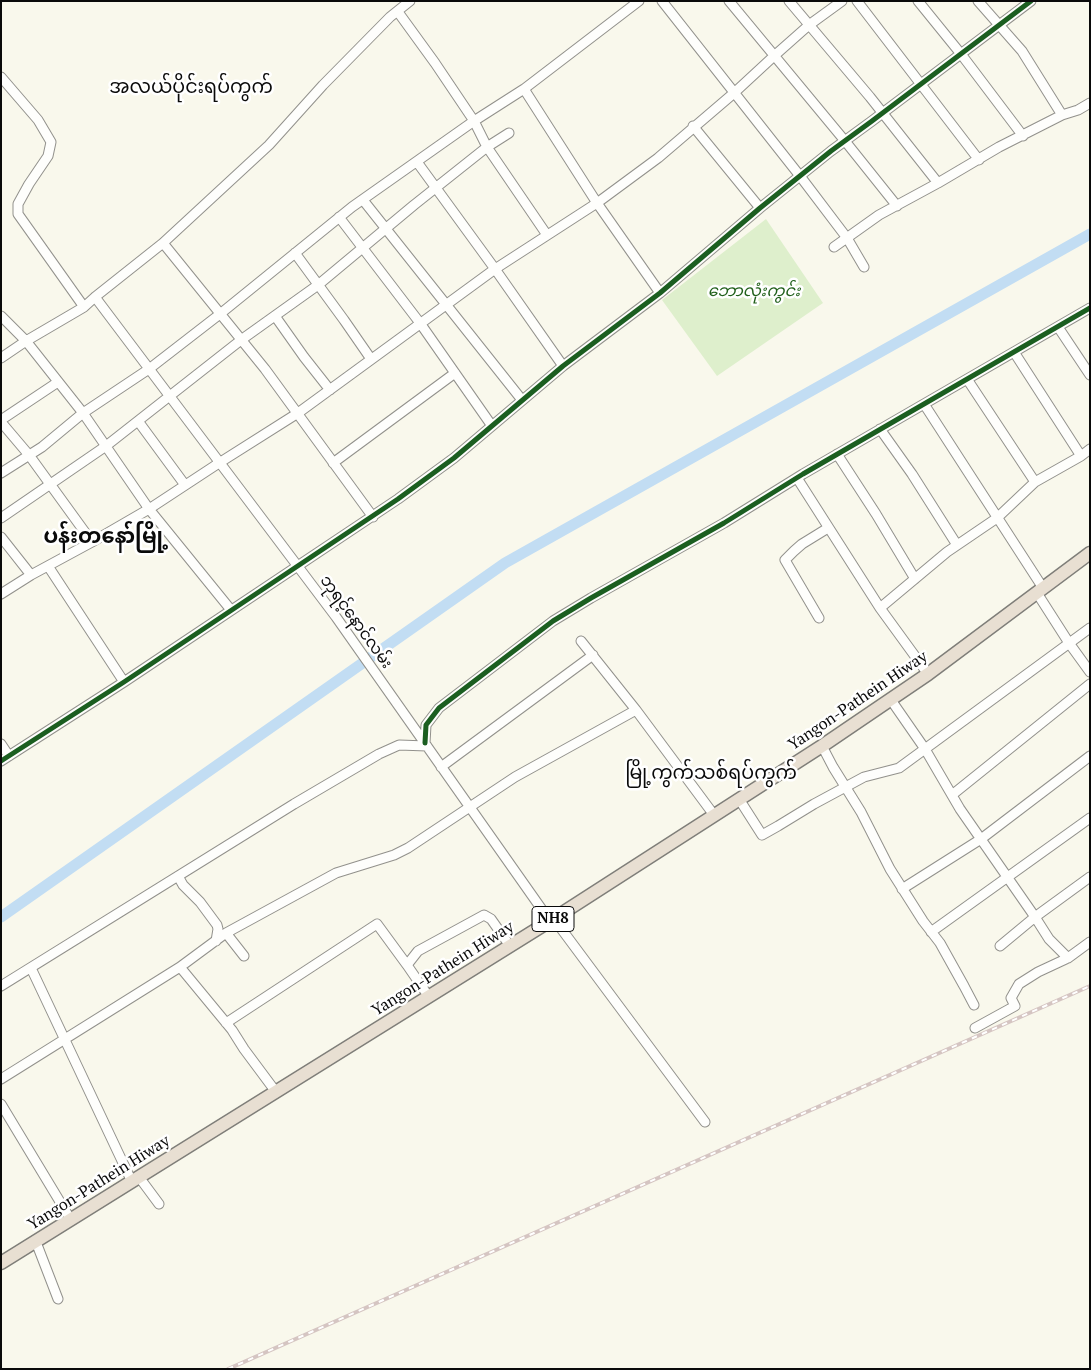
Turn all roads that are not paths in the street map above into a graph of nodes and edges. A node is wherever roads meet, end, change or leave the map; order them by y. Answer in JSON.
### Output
{"nodes":[{"id":1,"x":410,"y":1,"type":"edge"},
{"id":2,"x":639,"y":1,"type":"edge"},
{"id":3,"x":662,"y":1,"type":"edge"},
{"id":4,"x":729,"y":1,"type":"edge"},
{"id":5,"x":789,"y":1,"type":"edge"},
{"id":6,"x":842,"y":1,"type":"edge"},
{"id":7,"x":857,"y":1,"type":"edge"},
{"id":8,"x":918,"y":1,"type":"edge"},
{"id":9,"x":978,"y":1,"type":"edge"},
{"id":10,"x":1031,"y":1,"type":"edge"},
{"id":11,"x":398,"y":12,"type":"junction"},
{"id":12,"x":810,"y":26,"type":"junction"},
{"id":13,"x":998,"y":26,"type":"junction"},
{"id":14,"x":961,"y":54,"type":"junction"},
{"id":15,"x":774,"y":56,"type":"junction"},
{"id":16,"x":1,"y":77,"type":"edge"},
{"id":17,"x":921,"y":85,"type":"junction"},
{"id":18,"x":524,"y":89,"type":"junction"},
{"id":19,"x":734,"y":93,"type":"junction"},
{"id":20,"x":1090,"y":103,"type":"edge"},
{"id":21,"x":883,"y":113,"type":"junction"},
{"id":22,"x":1062,"y":115,"type":"junction"},
{"id":23,"x":474,"y":121,"type":"junction"},
{"id":24,"x":693,"y":126,"type":"junction"},
{"id":25,"x":509,"y":133,"type":"dead end"},
{"id":26,"x":1023,"y":136,"type":"junction"},
{"id":27,"x":845,"y":141,"type":"junction"},
{"id":28,"x":487,"y":147,"type":"junction"},
{"id":29,"x":979,"y":160,"type":"junction"},
{"id":30,"x":417,"y":162,"type":"junction"},
{"id":31,"x":800,"y":176,"type":"junction"},
{"id":32,"x":938,"y":183,"type":"junction"},
{"id":33,"x":436,"y":188,"type":"junction"},
{"id":34,"x":363,"y":200,"type":"junction"},
{"id":35,"x":596,"y":203,"type":"junction"},
{"id":36,"x":896,"y":206,"type":"junction"},
{"id":37,"x":760,"y":208,"type":"junction"},
{"id":38,"x":339,"y":218,"type":"junction"},
{"id":39,"x":385,"y":228,"type":"junction"},
{"id":40,"x":547,"y":235,"type":"junction"},
{"id":41,"x":847,"y":238,"type":"junction"},
{"id":42,"x":163,"y":243,"type":"junction"},
{"id":43,"x":362,"y":247,"type":"junction"},
{"id":44,"x":834,"y":247,"type":"dead end"},
{"id":45,"x":295,"y":253,"type":"junction"},
{"id":46,"x":864,"y":267,"type":"dead end"},
{"id":47,"x":495,"y":269,"type":"junction"},
{"id":48,"x":318,"y":285,"type":"junction"},
{"id":49,"x":660,"y":292,"type":"junction"},
{"id":50,"x":95,"y":297,"type":"junction"},
{"id":51,"x":446,"y":304,"type":"junction"},
{"id":52,"x":84,"y":307,"type":"junction"},
{"id":53,"x":1090,"y":308,"type":"edge"},
{"id":54,"x":220,"y":314,"type":"junction"},
{"id":55,"x":1,"y":316,"type":"edge"},
{"id":56,"x":275,"y":316,"type":"junction"},
{"id":57,"x":420,"y":323,"type":"junction"},
{"id":58,"x":1058,"y":327,"type":"junction"},
{"id":59,"x":241,"y":340,"type":"junction"},
{"id":60,"x":26,"y":341,"type":"junction"},
{"id":61,"x":1014,"y":352,"type":"junction"},
{"id":62,"x":1,"y":358,"type":"edge"},
{"id":63,"x":371,"y":359,"type":"junction"},
{"id":64,"x":563,"y":366,"type":"junction"},
{"id":65,"x":149,"y":368,"type":"junction"},
{"id":66,"x":455,"y":374,"type":"junction"},
{"id":67,"x":1090,"y":375,"type":"edge"},
{"id":68,"x":967,"y":379,"type":"junction"},
{"id":69,"x":58,"y":382,"type":"junction"},
{"id":70,"x":330,"y":390,"type":"junction"},
{"id":71,"x":169,"y":396,"type":"junction"},
{"id":72,"x":522,"y":400,"type":"junction"},
{"id":73,"x":924,"y":404,"type":"junction"},
{"id":74,"x":83,"y":413,"type":"junction"},
{"id":75,"x":298,"y":413,"type":"junction"},
{"id":76,"x":1,"y":421,"type":"edge"},
{"id":77,"x":138,"y":421,"type":"junction"},
{"id":78,"x":492,"y":426,"type":"junction"},
{"id":79,"x":880,"y":430,"type":"junction"},
{"id":80,"x":106,"y":446,"type":"junction"},
{"id":81,"x":1090,"y":449,"type":"edge"},
{"id":82,"x":837,"y":454,"type":"junction"},
{"id":83,"x":29,"y":455,"type":"junction"},
{"id":84,"x":1081,"y":456,"type":"junction"},
{"id":85,"x":333,"y":462,"type":"junction"},
{"id":86,"x":219,"y":463,"type":"junction"},
{"id":87,"x":1,"y":472,"type":"edge"},
{"id":88,"x":797,"y":478,"type":"junction"},
{"id":89,"x":1036,"y":482,"type":"junction"},
{"id":90,"x":49,"y":485,"type":"junction"},
{"id":91,"x":185,"y":485,"type":"junction"},
{"id":92,"x":149,"y":509,"type":"junction"},
{"id":93,"x":373,"y":517,"type":"junction"},
{"id":94,"x":1,"y":518,"type":"edge"},
{"id":95,"x":997,"y":518,"type":"junction"},
{"id":96,"x":828,"y":528,"type":"junction"},
{"id":97,"x":1,"y":537,"type":"edge"},
{"id":98,"x":92,"y":542,"type":"junction"},
{"id":99,"x":957,"y":545,"type":"junction"},
{"id":100,"x":1090,"y":553,"type":"edge"},
{"id":101,"x":48,"y":566,"type":"junction"},
{"id":102,"x":298,"y":567,"type":"junction"},
{"id":103,"x":31,"y":575,"type":"junction"},
{"id":104,"x":914,"y":579,"type":"junction"},
{"id":105,"x":1040,"y":590,"type":"junction"},
{"id":106,"x":1,"y":594,"type":"edge"},
{"id":107,"x":880,"y":608,"type":"junction"},
{"id":108,"x":231,"y":610,"type":"junction"},
{"id":109,"x":819,"y":618,"type":"dead end"},
{"id":110,"x":1090,"y":628,"type":"edge"},
{"id":111,"x":581,"y":641,"type":"dead end"},
{"id":112,"x":1069,"y":643,"type":"junction"},
{"id":113,"x":593,"y":655,"type":"junction"},
{"id":114,"x":1090,"y":672,"type":"edge"},
{"id":115,"x":928,"y":674,"type":"junction"},
{"id":116,"x":124,"y":682,"type":"junction"},
{"id":117,"x":1090,"y":684,"type":"edge"},
{"id":118,"x":891,"y":700,"type":"junction"},
{"id":119,"x":636,"y":710,"type":"junction"},
{"id":120,"x":425,"y":743,"type":"junction"},
{"id":121,"x":1,"y":744,"type":"edge"},
{"id":122,"x":822,"y":746,"type":"junction"},
{"id":123,"x":924,"y":749,"type":"junction"},
{"id":124,"x":1090,"y":756,"type":"edge"},
{"id":125,"x":5,"y":758,"type":"edge"},
{"id":126,"x":441,"y":767,"type":"junction"},
{"id":127,"x":846,"y":786,"type":"junction"},
{"id":128,"x":952,"y":794,"type":"junction"},
{"id":129,"x":739,"y":799,"type":"junction"},
{"id":130,"x":469,"y":808,"type":"junction"},
{"id":131,"x":714,"y":815,"type":"junction"},
{"id":132,"x":1090,"y":818,"type":"edge"},
{"id":133,"x":981,"y":839,"type":"junction"},
{"id":134,"x":178,"y":876,"type":"junction"},
{"id":135,"x":1090,"y":877,"type":"edge"},
{"id":136,"x":1007,"y":878,"type":"junction"},
{"id":137,"x":902,"y":889,"type":"junction"},
{"id":138,"x":1035,"y":918,"type":"junction"},
{"id":139,"x":552,"y":920,"type":"junction"},
{"id":140,"x":931,"y":932,"type":"junction"},
{"id":141,"x":226,"y":933,"type":"junction"},
{"id":142,"x":216,"y":942,"type":"junction"},
{"id":143,"x":1090,"y":942,"type":"edge"},
{"id":144,"x":510,"y":946,"type":"junction"},
{"id":145,"x":1000,"y":946,"type":"dead end"},
{"id":146,"x":244,"y":956,"type":"dead end"},
{"id":147,"x":1068,"y":958,"type":"junction"},
{"id":148,"x":407,"y":965,"type":"junction"},
{"id":149,"x":180,"y":967,"type":"junction"},
{"id":150,"x":31,"y":968,"type":"junction"},
{"id":151,"x":1,"y":986,"type":"edge"},
{"id":152,"x":429,"y":997,"type":"junction"},
{"id":153,"x":974,"y":1005,"type":"dead end"},
{"id":154,"x":226,"y":1023,"type":"junction"},
{"id":155,"x":975,"y":1028,"type":"dead end"},
{"id":156,"x":65,"y":1040,"type":"junction"},
{"id":157,"x":1,"y":1079,"type":"edge"},
{"id":158,"x":276,"y":1092,"type":"junction"},
{"id":159,"x":1,"y":1104,"type":"edge"},
{"id":160,"x":705,"y":1122,"type":"dead end"},
{"id":161,"x":136,"y":1180,"type":"junction"},
{"id":162,"x":159,"y":1204,"type":"dead end"},
{"id":163,"x":71,"y":1220,"type":"junction"},
{"id":164,"x":36,"y":1242,"type":"junction"},
{"id":165,"x":2,"y":1260,"type":"edge"},
{"id":166,"x":58,"y":1299,"type":"dead end"}],
"edges":[{"from":1,"to":11,"type":"street"},
{"from":2,"to":18,"type":"street"},
{"from":3,"to":19,"type":"street"},
{"from":4,"to":15,"type":"street"},
{"from":5,"to":12,"type":"street"},
{"from":6,"to":12,"type":"street"},
{"from":7,"to":17,"type":"street"},
{"from":8,"to":14,"type":"street"},
{"from":9,"to":13,"type":"street"},
{"from":10,"to":13,"type":"street"},
{"from":11,"to":23,"type":"street"},
{"from":11,"to":42,"type":"street"},
{"from":12,"to":15,"type":"street"},
{"from":12,"to":21,"type":"street"},
{"from":13,"to":14,"type":"street"},
{"from":13,"to":22,"type":"street"},
{"from":14,"to":17,"type":"street"},
{"from":14,"to":26,"type":"street"},
{"from":15,"to":19,"type":"street"},
{"from":15,"to":27,"type":"street"},
{"from":16,"to":52,"type":"street"},
{"from":17,"to":21,"type":"street"},
{"from":17,"to":29,"type":"street"},
{"from":18,"to":23,"type":"street"},
{"from":18,"to":35,"type":"street"},
{"from":19,"to":24,"type":"street"},
{"from":19,"to":31,"type":"street"},
{"from":20,"to":22,"type":"street"},
{"from":21,"to":27,"type":"street"},
{"from":21,"to":32,"type":"street"},
{"from":22,"to":26,"type":"street"},
{"from":23,"to":28,"type":"street"},
{"from":23,"to":30,"type":"street"},
{"from":24,"to":35,"type":"street"},
{"from":24,"to":37,"type":"street"},
{"from":25,"to":28,"type":"street"},
{"from":26,"to":29,"type":"street"},
{"from":27,"to":31,"type":"street"},
{"from":27,"to":36,"type":"street"},
{"from":28,"to":33,"type":"street"},
{"from":28,"to":40,"type":"street"},
{"from":29,"to":32,"type":"street"},
{"from":30,"to":33,"type":"street"},
{"from":30,"to":34,"type":"street"},
{"from":31,"to":37,"type":"street"},
{"from":31,"to":41,"type":"street"},
{"from":32,"to":36,"type":"street"},
{"from":33,"to":39,"type":"street"},
{"from":33,"to":47,"type":"street"},
{"from":34,"to":38,"type":"street"},
{"from":34,"to":39,"type":"street"},
{"from":35,"to":40,"type":"street"},
{"from":35,"to":49,"type":"street"},
{"from":36,"to":41,"type":"street"},
{"from":37,"to":49,"type":"street"},
{"from":38,"to":43,"type":"street"},
{"from":38,"to":45,"type":"street"},
{"from":39,"to":43,"type":"street"},
{"from":39,"to":51,"type":"street"},
{"from":40,"to":47,"type":"street"},
{"from":41,"to":44,"type":"street"},
{"from":41,"to":46,"type":"street"},
{"from":42,"to":50,"type":"street"},
{"from":42,"to":54,"type":"street"},
{"from":43,"to":48,"type":"street"},
{"from":43,"to":57,"type":"street"},
{"from":45,"to":48,"type":"street"},
{"from":45,"to":54,"type":"street"},
{"from":47,"to":51,"type":"street"},
{"from":47,"to":64,"type":"street"},
{"from":48,"to":56,"type":"street"},
{"from":48,"to":63,"type":"street"},
{"from":49,"to":64,"type":"street"},
{"from":50,"to":52,"type":"street"},
{"from":50,"to":65,"type":"street","name":"ဘုရင့်နောင်လမ်း"},
{"from":51,"to":57,"type":"street"},
{"from":51,"to":72,"type":"street"},
{"from":52,"to":60,"type":"street"},
{"from":53,"to":58,"type":"street"},
{"from":54,"to":59,"type":"street"},
{"from":54,"to":65,"type":"street"},
{"from":55,"to":60,"type":"street"},
{"from":56,"to":59,"type":"street"},
{"from":56,"to":70,"type":"street"},
{"from":57,"to":63,"type":"street"},
{"from":57,"to":66,"type":"street"},
{"from":58,"to":61,"type":"street"},
{"from":58,"to":67,"type":"street"},
{"from":59,"to":71,"type":"street"},
{"from":59,"to":75,"type":"street"},
{"from":60,"to":62,"type":"street"},
{"from":60,"to":69,"type":"street"},
{"from":61,"to":68,"type":"street"},
{"from":61,"to":84,"type":"street"},
{"from":63,"to":70,"type":"street"},
{"from":64,"to":72,"type":"street"},
{"from":65,"to":71,"type":"street","name":"ဘုရင့်နောင်လမ်း"},
{"from":65,"to":74,"type":"street"},
{"from":66,"to":78,"type":"street"},
{"from":66,"to":85,"type":"street"},
{"from":68,"to":73,"type":"street"},
{"from":68,"to":89,"type":"street"},
{"from":69,"to":74,"type":"street"},
{"from":69,"to":76,"type":"street"},
{"from":70,"to":75,"type":"street"},
{"from":71,"to":77,"type":"street"},
{"from":71,"to":86,"type":"street","name":"ဘုရင့်နောင်လမ်း"},
{"from":72,"to":78,"type":"street"},
{"from":73,"to":79,"type":"street"},
{"from":73,"to":95,"type":"street"},
{"from":74,"to":80,"type":"street"},
{"from":74,"to":83,"type":"street"},
{"from":75,"to":85,"type":"street"},
{"from":75,"to":86,"type":"street"},
{"from":76,"to":83,"type":"street"},
{"from":77,"to":80,"type":"street"},
{"from":77,"to":91,"type":"street"},
{"from":78,"to":93,"type":"street"},
{"from":79,"to":82,"type":"street"},
{"from":79,"to":99,"type":"street"},
{"from":80,"to":90,"type":"street"},
{"from":80,"to":92,"type":"street"},
{"from":81,"to":84,"type":"street"},
{"from":82,"to":88,"type":"street"},
{"from":82,"to":104,"type":"street"},
{"from":83,"to":87,"type":"street"},
{"from":83,"to":90,"type":"street"},
{"from":84,"to":89,"type":"street"},
{"from":85,"to":93,"type":"street"},
{"from":86,"to":91,"type":"street"},
{"from":86,"to":102,"type":"street","name":"ဘုရင့်နောင်လမ်း"},
{"from":88,"to":96,"type":"street"},
{"from":88,"to":120,"type":"street"},
{"from":89,"to":95,"type":"street"},
{"from":90,"to":94,"type":"street"},
{"from":90,"to":98,"type":"street"},
{"from":91,"to":92,"type":"street"},
{"from":92,"to":98,"type":"street"},
{"from":92,"to":108,"type":"street"},
{"from":93,"to":102,"type":"street"},
{"from":95,"to":99,"type":"street"},
{"from":95,"to":105,"type":"street"},
{"from":96,"to":107,"type":"street"},
{"from":96,"to":109,"type":"street"},
{"from":97,"to":103,"type":"street"},
{"from":98,"to":101,"type":"street"},
{"from":99,"to":104,"type":"street"},
{"from":100,"to":105,"type":"highway","name":"Yangon-Pathein Hiway","number":"NH8"},
{"from":101,"to":103,"type":"street"},
{"from":101,"to":116,"type":"street"},
{"from":102,"to":108,"type":"street"},
{"from":102,"to":120,"type":"street","name":"ဘုရင့်နောင်လမ်း"},
{"from":103,"to":106,"type":"street"},
{"from":104,"to":107,"type":"street"},
{"from":105,"to":112,"type":"street"},
{"from":105,"to":115,"type":"highway","name":"Yangon-Pathein Hiway","number":"NH8"},
{"from":107,"to":115,"type":"street"},
{"from":108,"to":116,"type":"street"},
{"from":110,"to":112,"type":"street"},
{"from":111,"to":113,"type":"street"},
{"from":112,"to":114,"type":"street"},
{"from":112,"to":123,"type":"street"},
{"from":113,"to":119,"type":"street"},
{"from":113,"to":126,"type":"street"},
{"from":115,"to":118,"type":"highway","name":"Yangon-Pathein Hiway","number":"NH8"},
{"from":116,"to":125,"type":"street"},
{"from":117,"to":128,"type":"street"},
{"from":118,"to":122,"type":"highway","name":"Yangon-Pathein Hiway","number":"NH8"},
{"from":118,"to":123,"type":"street"},
{"from":119,"to":130,"type":"street"},
{"from":119,"to":131,"type":"street"},
{"from":120,"to":126,"type":"street","name":"ဘုရင့်နောင်လမ်း"},
{"from":120,"to":134,"type":"street"},
{"from":121,"to":125,"type":"street"},
{"from":122,"to":127,"type":"street"},
{"from":122,"to":129,"type":"highway","name":"Yangon-Pathein Hiway","number":"NH8"},
{"from":123,"to":127,"type":"street"},
{"from":123,"to":128,"type":"street"},
{"from":124,"to":133,"type":"street"},
{"from":126,"to":130,"type":"street","name":"ဘုရင့်နောင်လမ်း"},
{"from":127,"to":129,"type":"street"},
{"from":127,"to":137,"type":"street"},
{"from":128,"to":133,"type":"street"},
{"from":129,"to":131,"type":"highway","name":"Yangon-Pathein Hiway","number":"NH8"},
{"from":130,"to":139,"type":"street","name":"ဘုရင့်နောင်လမ်း"},
{"from":130,"to":141,"type":"street"},
{"from":131,"to":139,"type":"highway","name":"Yangon-Pathein Hiway","number":"NH8"},
{"from":132,"to":136,"type":"street"},
{"from":133,"to":136,"type":"street"},
{"from":133,"to":137,"type":"street"},
{"from":134,"to":142,"type":"street"},
{"from":134,"to":150,"type":"street"},
{"from":135,"to":138,"type":"street"},
{"from":136,"to":138,"type":"street"},
{"from":136,"to":140,"type":"street"},
{"from":137,"to":140,"type":"street"},
{"from":138,"to":145,"type":"street"},
{"from":138,"to":147,"type":"street"},
{"from":139,"to":144,"type":"highway","name":"Yangon-Pathein Hiway","number":"NH8"},
{"from":139,"to":160,"type":"street","name":"ဘုရင့်နောင်လမ်း"},
{"from":140,"to":153,"type":"street"},
{"from":141,"to":142,"type":"street"},
{"from":141,"to":146,"type":"street"},
{"from":142,"to":149,"type":"street"},
{"from":143,"to":147,"type":"street"},
{"from":144,"to":148,"type":"street"},
{"from":144,"to":152,"type":"highway","name":"Yangon-Pathein Hiway","number":"NH8"},
{"from":147,"to":155,"type":"street"},
{"from":148,"to":152,"type":"street"},
{"from":148,"to":154,"type":"street"},
{"from":149,"to":154,"type":"street"},
{"from":149,"to":156,"type":"street"},
{"from":150,"to":151,"type":"street"},
{"from":150,"to":156,"type":"street"},
{"from":152,"to":158,"type":"highway","name":"Yangon-Pathein Hiway","number":"NH8"},
{"from":154,"to":158,"type":"street"},
{"from":156,"to":157,"type":"street"},
{"from":156,"to":161,"type":"street"},
{"from":158,"to":161,"type":"highway","name":"Yangon-Pathein Hiway","number":"NH8"},
{"from":159,"to":163,"type":"street"},
{"from":161,"to":162,"type":"street"},
{"from":161,"to":163,"type":"highway","name":"Yangon-Pathein Hiway","number":"NH8"},
{"from":163,"to":164,"type":"highway","name":"Yangon-Pathein Hiway","number":"NH8"},
{"from":164,"to":165,"type":"highway","name":"Yangon-Pathein Hiway","number":"NH8"},
{"from":164,"to":166,"type":"street"}]}
